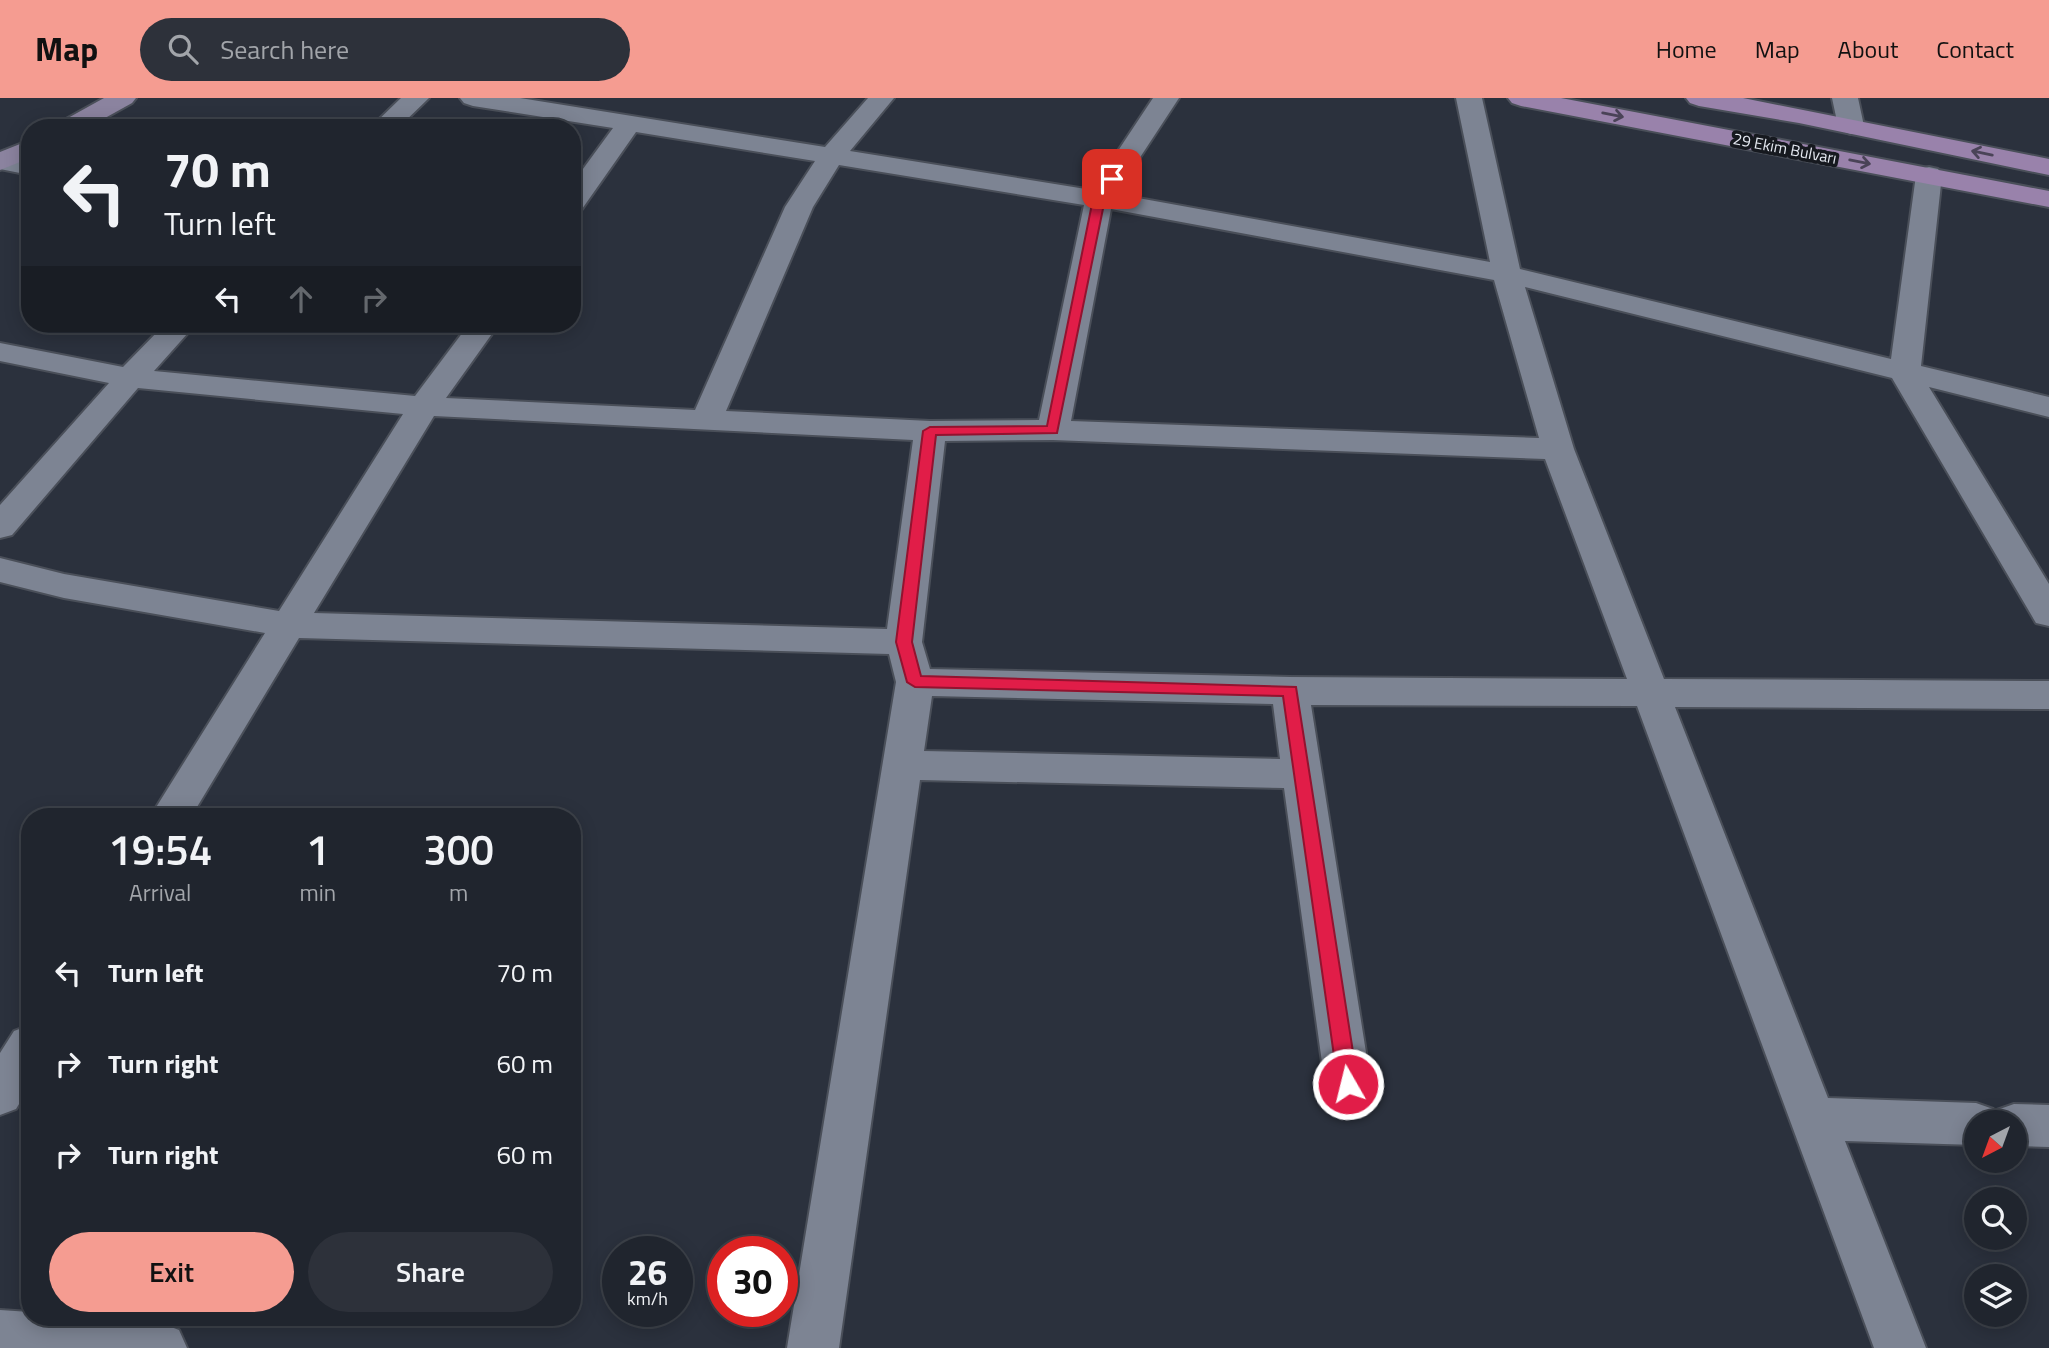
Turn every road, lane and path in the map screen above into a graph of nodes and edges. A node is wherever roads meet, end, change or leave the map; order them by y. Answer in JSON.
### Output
{"nodes":[{"id":1,"x":122,"y":98,"type":"edge"},
{"id":2,"x":416,"y":98,"type":"edge"},
{"id":3,"x":473,"y":98,"type":"edge"},
{"id":4,"x":881,"y":98,"type":"edge"},
{"id":5,"x":1166,"y":98,"type":"edge"},
{"id":6,"x":1469,"y":98,"type":"edge"},
{"id":7,"x":1521,"y":98,"type":"edge"},
{"id":8,"x":1699,"y":98,"type":"edge"},
{"id":9,"x":1845,"y":98,"type":"edge"},
{"id":10,"x":625,"y":110,"type":"edge"},
{"id":11,"x":84,"y":119,"type":"edge"},
{"id":12,"x":393,"y":119,"type":"edge"},
{"id":13,"x":1851,"y":126,"type":"junction"},
{"id":14,"x":21,"y":152,"type":"edge"},
{"id":15,"x":833,"y":154,"type":"junction"},
{"id":16,"x":1,"y":162,"type":"edge"},
{"id":17,"x":21,"y":165,"type":"edge"},
{"id":18,"x":2049,"y":167,"type":"edge"},
{"id":19,"x":1929,"y":175,"type":"junction"},
{"id":20,"x":581,"y":187,"type":"edge"},
{"id":21,"x":1099,"y":199,"type":"junction"},
{"id":22,"x":2049,"y":199,"type":"edge"},
{"id":23,"x":1507,"y":274,"type":"junction"},
{"id":24,"x":172,"y":333,"type":"edge"},
{"id":25,"x":477,"y":333,"type":"edge"},
{"id":26,"x":0,"y":352,"type":"edge"},
{"id":27,"x":1905,"y":373,"type":"junction"},
{"id":28,"x":130,"y":378,"type":"junction"},
{"id":29,"x":424,"y":406,"type":"junction"},
{"id":30,"x":2049,"y":407,"type":"edge"},
{"id":31,"x":707,"y":419,"type":"junction"},
{"id":32,"x":1053,"y":430,"type":"junction"},
{"id":33,"x":930,"y":431,"type":"junction"},
{"id":34,"x":1558,"y":449,"type":"junction"},
{"id":35,"x":0,"y":527,"type":"edge"},
{"id":36,"x":0,"y":570,"type":"edge"},
{"id":37,"x":2049,"y":614,"type":"edge"},
{"id":38,"x":288,"y":625,"type":"junction"},
{"id":39,"x":909,"y":662,"type":"junction"},
{"id":40,"x":1290,"y":691,"type":"junction"},
{"id":41,"x":1651,"y":692,"type":"junction"},
{"id":42,"x":2049,"y":695,"type":"edge"},
{"id":43,"x":902,"y":765,"type":"junction"},
{"id":44,"x":1303,"y":774,"type":"junction"},
{"id":45,"x":176,"y":808,"type":"edge"},
{"id":46,"x":21,"y":1058,"type":"edge"},
{"id":47,"x":1348,"y":1084,"type":"dead end"},
{"id":48,"x":2,"y":1087,"type":"edge"},
{"id":49,"x":1813,"y":1119,"type":"junction"},
{"id":50,"x":1964,"y":1124,"type":"edge"},
{"id":51,"x":2027,"y":1125,"type":"edge"},
{"id":52,"x":2049,"y":1126,"type":"edge"},
{"id":53,"x":0,"y":1335,"type":"edge"},
{"id":54,"x":161,"y":1348,"type":"edge"},
{"id":55,"x":813,"y":1348,"type":"edge"},
{"id":56,"x":1900,"y":1348,"type":"edge"}],
"edges":[{"from":1,"to":11,"type":"street"},
{"from":2,"to":12,"type":"street"},
{"from":3,"to":10,"type":"street"},
{"from":4,"to":15,"type":"street"},
{"from":5,"to":21,"type":"street"},
{"from":6,"to":23,"type":"street"},
{"from":7,"to":19,"type":"main road","name":"29 Ekim Bulvarı","one_way":true},
{"from":8,"to":13,"type":"main road","name":"29 Ekim Bulvarı"},
{"from":9,"to":13,"type":"street"},
{"from":10,"to":15,"type":"street"},
{"from":10,"to":20,"type":"street"},
{"from":18,"to":13,"type":"main road","name":"29 Ekim Bulvarı","one_way":true},
{"from":14,"to":16,"type":"street"},
{"from":15,"to":21,"type":"street"},
{"from":15,"to":31,"type":"street"},
{"from":16,"to":17,"type":"street"},
{"from":19,"to":22,"type":"main road","name":"29 Ekim Bulvarı"},
{"from":19,"to":27,"type":"street"},
{"from":21,"to":23,"type":"street"},
{"from":21,"to":32,"type":"street"},
{"from":23,"to":27,"type":"street"},
{"from":23,"to":34,"type":"street"},
{"from":24,"to":28,"type":"street"},
{"from":25,"to":29,"type":"street"},
{"from":26,"to":28,"type":"street"},
{"from":27,"to":30,"type":"street"},
{"from":27,"to":37,"type":"street"},
{"from":28,"to":29,"type":"street"},
{"from":28,"to":35,"type":"street"},
{"from":29,"to":31,"type":"street"},
{"from":29,"to":38,"type":"street"},
{"from":31,"to":33,"type":"street"},
{"from":32,"to":33,"type":"street"},
{"from":32,"to":34,"type":"street"},
{"from":33,"to":39,"type":"street"},
{"from":34,"to":41,"type":"street"},
{"from":36,"to":38,"type":"street"},
{"from":38,"to":39,"type":"street"},
{"from":38,"to":45,"type":"street"},
{"from":39,"to":40,"type":"street"},
{"from":39,"to":43,"type":"street"},
{"from":40,"to":41,"type":"street"},
{"from":40,"to":44,"type":"street"},
{"from":41,"to":42,"type":"street"},
{"from":41,"to":49,"type":"street"},
{"from":43,"to":44,"type":"street"},
{"from":43,"to":55,"type":"street"},
{"from":44,"to":47,"type":"street"},
{"from":46,"to":48,"type":"street"},
{"from":49,"to":50,"type":"street"},
{"from":49,"to":56,"type":"street"},
{"from":51,"to":52,"type":"street"},
{"from":53,"to":54,"type":"street"}]}
